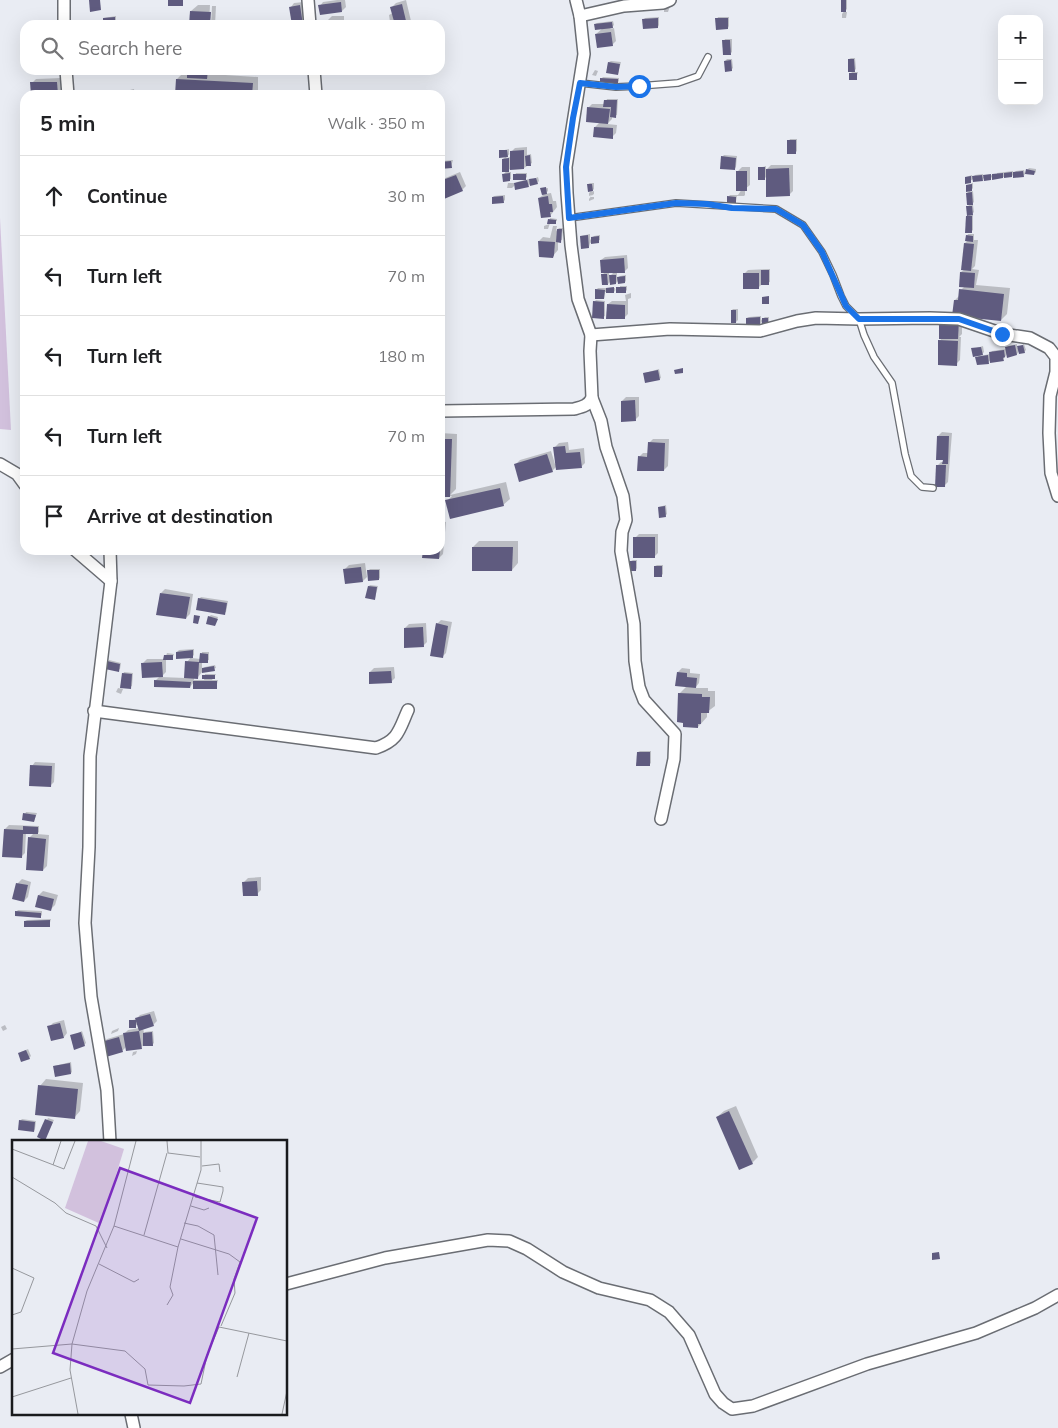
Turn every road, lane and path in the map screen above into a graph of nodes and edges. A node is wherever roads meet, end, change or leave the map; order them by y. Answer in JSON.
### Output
{"nodes":[{"id":1,"x":64,"y":0,"type":"edge"},
{"id":2,"x":308,"y":0,"type":"edge"},
{"id":3,"x":576,"y":0,"type":"edge"},
{"id":4,"x":670,"y":0,"type":"edge"},
{"id":5,"x":580,"y":16,"type":"junction"},
{"id":6,"x":64,"y":20,"type":"edge"},
{"id":7,"x":310,"y":20,"type":"edge"},
{"id":8,"x":708,"y":57,"type":"dead end"},
{"id":9,"x":66,"y":75,"type":"edge"},
{"id":10,"x":314,"y":75,"type":"edge"},
{"id":11,"x":580,"y":83,"type":"junction"},
{"id":12,"x":68,"y":90,"type":"edge"},
{"id":13,"x":316,"y":90,"type":"edge"},
{"id":14,"x":569,"y":218,"type":"junction"},
{"id":15,"x":859,"y":319,"type":"junction"},
{"id":16,"x":591,"y":335,"type":"junction"},
{"id":17,"x":592,"y":398,"type":"junction"},
{"id":18,"x":445,"y":411,"type":"edge"},
{"id":19,"x":0,"y":464,"type":"edge"},
{"id":20,"x":20,"y":478,"type":"edge"},
{"id":21,"x":933,"y":488,"type":"dead end"},
{"id":22,"x":1058,"y":496,"type":"edge"},
{"id":23,"x":81,"y":555,"type":"edge"},
{"id":24,"x":110,"y":555,"type":"edge"},
{"id":25,"x":111,"y":581,"type":"junction"},
{"id":26,"x":408,"y":710,"type":"dead end"},
{"id":27,"x":94,"y":711,"type":"junction"},
{"id":28,"x":661,"y":819,"type":"dead end"},
{"id":29,"x":110,"y":1140,"type":"edge"},
{"id":30,"x":288,"y":1283,"type":"edge"},
{"id":31,"x":1058,"y":1295,"type":"edge"},
{"id":32,"x":12,"y":1360,"type":"edge"},
{"id":33,"x":0,"y":1367,"type":"edge"}],
"edges":[{"from":1,"to":6,"type":"street"},
{"from":2,"to":7,"type":"street"},
{"from":3,"to":5,"type":"street"},
{"from":4,"to":5,"type":"street"},
{"from":5,"to":11,"type":"street"},
{"from":8,"to":11,"type":"lane"},
{"from":9,"to":12,"type":"street"},
{"from":10,"to":13,"type":"street"},
{"from":11,"to":14,"type":"street"},
{"from":14,"to":15,"type":"lane"},
{"from":14,"to":16,"type":"street"},
{"from":15,"to":16,"type":"street"},
{"from":15,"to":21,"type":"lane"},
{"from":15,"to":22,"type":"street"},
{"from":16,"to":17,"type":"street"},
{"from":17,"to":18,"type":"street"},
{"from":17,"to":28,"type":"street"},
{"from":19,"to":20,"type":"street"},
{"from":23,"to":25,"type":"street"},
{"from":24,"to":25,"type":"street"},
{"from":25,"to":27,"type":"street"},
{"from":26,"to":27,"type":"street"},
{"from":27,"to":29,"type":"street"},
{"from":30,"to":31,"type":"street"},
{"from":32,"to":33,"type":"street"}]}
